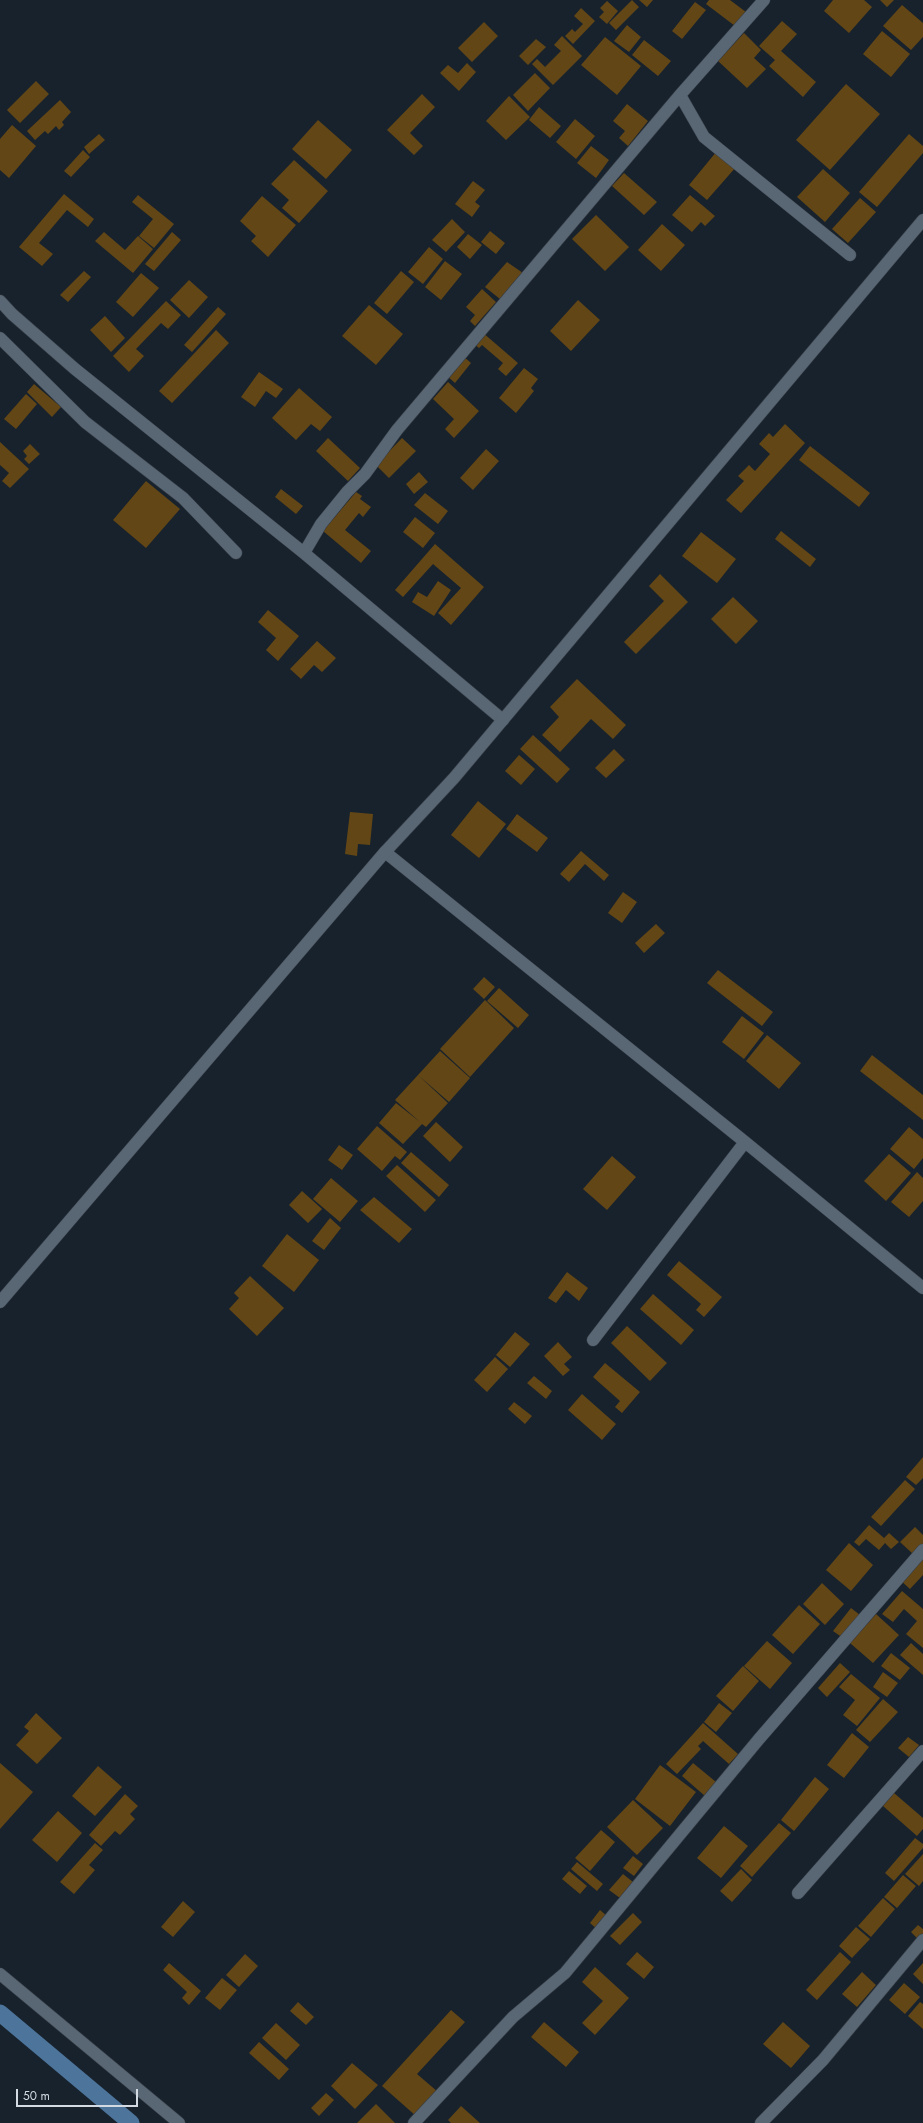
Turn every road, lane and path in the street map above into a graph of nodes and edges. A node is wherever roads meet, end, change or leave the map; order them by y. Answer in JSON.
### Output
{"nodes":[{"id":1,"x":764,"y":0,"type":"edge"},
{"id":2,"x":680,"y":95,"type":"junction"},
{"id":3,"x":923,"y":220,"type":"edge"},
{"id":4,"x":850,"y":255,"type":"dead end"},
{"id":5,"x":0,"y":301,"type":"edge"},
{"id":6,"x":0,"y":338,"type":"edge"},
{"id":7,"x":236,"y":553,"type":"dead end"},
{"id":8,"x":304,"y":553,"type":"junction"},
{"id":9,"x":503,"y":720,"type":"junction"},
{"id":10,"x":385,"y":852,"type":"junction"},
{"id":11,"x":745,"y":1142,"type":"junction"},
{"id":12,"x":923,"y":1288,"type":"edge"},
{"id":13,"x":0,"y":1302,"type":"edge"},
{"id":14,"x":593,"y":1340,"type":"dead end"},
{"id":15,"x":923,"y":1550,"type":"edge"},
{"id":16,"x":923,"y":1751,"type":"edge"},
{"id":17,"x":798,"y":1893,"type":"dead end"},
{"id":18,"x":923,"y":1940,"type":"edge"},
{"id":19,"x":0,"y":1974,"type":"edge"},
{"id":20,"x":180,"y":2123,"type":"edge"},
{"id":21,"x":414,"y":2123,"type":"edge"},
{"id":22,"x":762,"y":2123,"type":"edge"}],
"edges":[{"from":1,"to":2,"type":"street"},
{"from":2,"to":4,"type":"street"},
{"from":2,"to":8,"type":"street"},
{"from":3,"to":9,"type":"street"},
{"from":5,"to":8,"type":"street"},
{"from":6,"to":7,"type":"street"},
{"from":8,"to":9,"type":"street"},
{"from":9,"to":10,"type":"street"},
{"from":10,"to":11,"type":"street"},
{"from":10,"to":13,"type":"street"},
{"from":11,"to":12,"type":"street"},
{"from":11,"to":14,"type":"street"},
{"from":15,"to":21,"type":"street"},
{"from":16,"to":17,"type":"street"},
{"from":18,"to":22,"type":"street"},
{"from":19,"to":20,"type":"street"}]}
